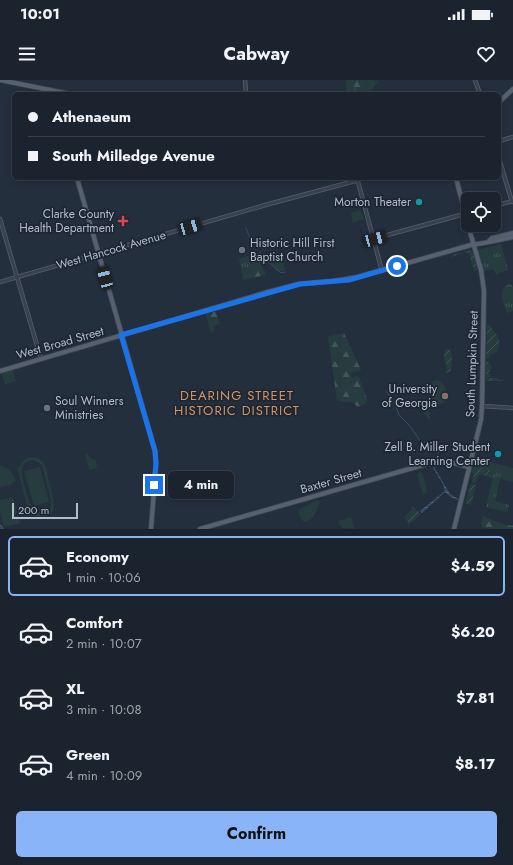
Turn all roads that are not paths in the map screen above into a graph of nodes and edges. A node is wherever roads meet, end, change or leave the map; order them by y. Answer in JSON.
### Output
{"nodes":[{"id":1,"x":0,"y":80,"type":"edge"},
{"id":2,"x":244,"y":80,"type":"edge"},
{"id":3,"x":475,"y":80,"type":"edge"},
{"id":4,"x":513,"y":89,"type":"edge"},
{"id":5,"x":54,"y":92,"type":"edge"},
{"id":6,"x":246,"y":92,"type":"edge"},
{"id":7,"x":479,"y":92,"type":"edge"},
{"id":8,"x":501,"y":100,"type":"edge"},
{"id":9,"x":513,"y":137,"type":"edge"},
{"id":10,"x":501,"y":140,"type":"edge"},
{"id":11,"x":501,"y":164,"type":"edge"},
{"id":12,"x":78,"y":180,"type":"edge"},
{"id":13,"x":351,"y":180,"type":"edge"},
{"id":14,"x":358,"y":180,"type":"edge"},
{"id":15,"x":457,"y":180,"type":"edge"},
{"id":16,"x":461,"y":194,"type":"edge"},
{"id":17,"x":513,"y":202,"type":"edge"},
{"id":18,"x":501,"y":205,"type":"edge"},
{"id":19,"x":461,"y":216,"type":"edge"},
{"id":20,"x":0,"y":219,"type":"edge"},
{"id":21,"x":470,"y":232,"type":"edge"},
{"id":22,"x":513,"y":233,"type":"edge"},
{"id":23,"x":513,"y":237,"type":"edge"},
{"id":24,"x":373,"y":239,"type":"junction"},
{"id":25,"x":489,"y":241,"type":"junction"},
{"id":26,"x":474,"y":245,"type":"junction"},
{"id":27,"x":98,"y":253,"type":"junction"},
{"id":28,"x":382,"y":271,"type":"junction"},
{"id":29,"x":17,"y":277,"type":"junction"},
{"id":30,"x":0,"y":282,"type":"edge"},
{"id":31,"x":121,"y":335,"type":"junction"},
{"id":32,"x":41,"y":359,"type":"junction"},
{"id":33,"x":0,"y":371,"type":"edge"},
{"id":34,"x":482,"y":406,"type":"junction"},
{"id":35,"x":513,"y":408,"type":"edge"},
{"id":36,"x":469,"y":467,"type":"junction"},
{"id":37,"x":151,"y":529,"type":"edge"},
{"id":38,"x":200,"y":529,"type":"edge"},
{"id":39,"x":454,"y":529,"type":"edge"}],
"edges":[{"from":1,"to":5,"type":"main road"},
{"from":2,"to":6,"type":"street"},
{"from":3,"to":7,"type":"street"},
{"from":4,"to":8,"type":"main road"},
{"from":9,"to":10,"type":"street"},
{"from":11,"to":17,"type":"street"},
{"from":12,"to":27,"type":"main road"},
{"from":13,"to":27,"type":"street","name":"West Hancock Avenue"},
{"from":14,"to":24,"type":"street"},
{"from":15,"to":16,"type":"main road","name":"South Lumpkin Street"},
{"from":17,"to":18,"type":"street"},
{"from":19,"to":24,"type":"street"},
{"from":20,"to":29,"type":"street"},
{"from":21,"to":26,"type":"main road","name":"South Lumpkin Street"},
{"from":22,"to":25,"type":"main road"},
{"from":23,"to":25,"type":"main road"},
{"from":24,"to":28,"type":"street"},
{"from":25,"to":26,"type":"main road","name":"West Broad Street"},
{"from":26,"to":28,"type":"main road","name":"West Broad Street"},
{"from":26,"to":34,"type":"main road","name":"South Lumpkin Street"},
{"from":27,"to":29,"type":"street","name":"West Hancock Avenue"},
{"from":27,"to":31,"type":"main road"},
{"from":28,"to":31,"type":"main road","name":"West Broad Street"},
{"from":29,"to":30,"type":"street","name":"West Hancock Avenue"},
{"from":29,"to":32,"type":"street"},
{"from":31,"to":32,"type":"main road","name":"West Broad Street"},
{"from":31,"to":37,"type":"main road"},
{"from":32,"to":33,"type":"main road","name":"West Broad Street"},
{"from":34,"to":35,"type":"street"},
{"from":34,"to":36,"type":"main road","name":"South Lumpkin Street"},
{"from":36,"to":38,"type":"main road","name":"Baxter Street"},
{"from":36,"to":39,"type":"main road","name":"South Lumpkin Street"}]}
